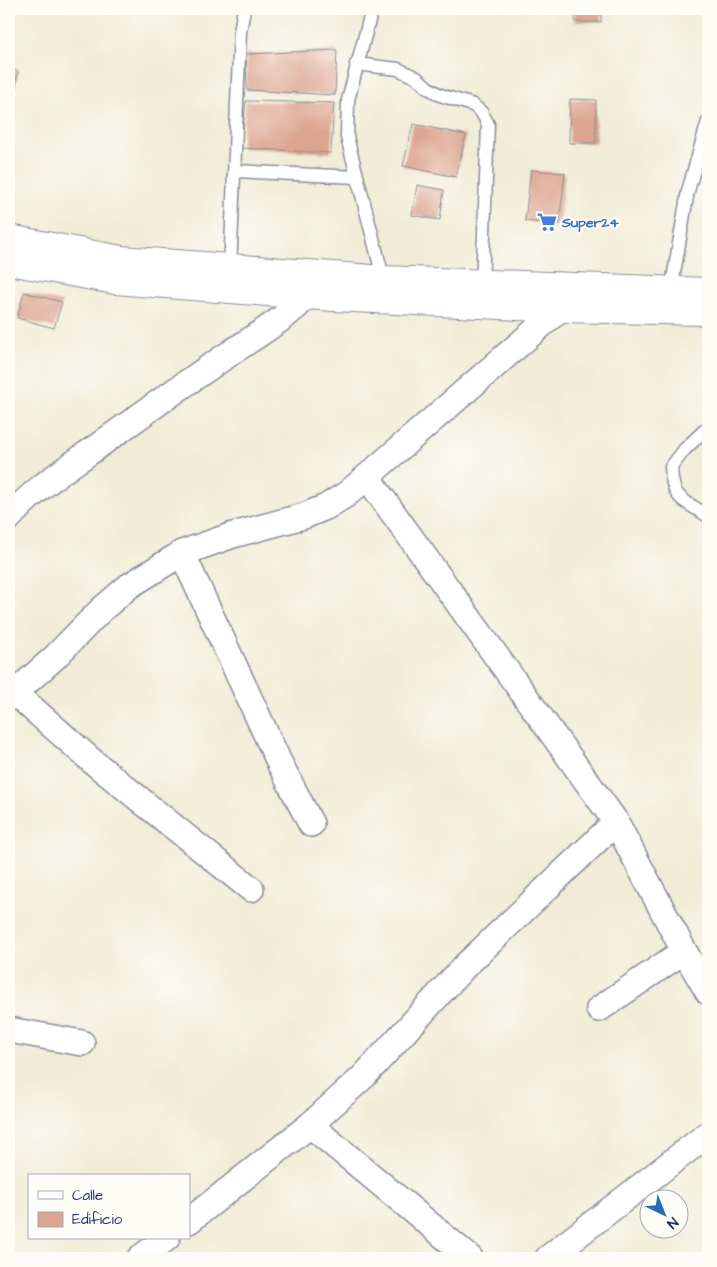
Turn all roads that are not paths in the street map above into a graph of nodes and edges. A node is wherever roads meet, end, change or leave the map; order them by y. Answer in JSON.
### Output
{"nodes":[{"id":1,"x":244,"y":9,"type":"edge"},
{"id":2,"x":372,"y":9,"type":"edge"},
{"id":3,"x":356,"y":64,"type":"junction"},
{"id":4,"x":708,"y":121,"type":"edge"},
{"id":5,"x":704,"y":154,"type":"edge"},
{"id":6,"x":235,"y":171,"type":"junction"},
{"id":7,"x":357,"y":177,"type":"junction"},
{"id":8,"x":9,"y":239,"type":"edge"},
{"id":9,"x":9,"y":261,"type":"edge"},
{"id":10,"x":229,"y":279,"type":"junction"},
{"id":11,"x":317,"y":285,"type":"junction"},
{"id":12,"x":382,"y":290,"type":"junction"},
{"id":13,"x":671,"y":291,"type":"junction"},
{"id":14,"x":708,"y":292,"type":"edge"},
{"id":15,"x":481,"y":294,"type":"junction"},
{"id":16,"x":569,"y":298,"type":"junction"},
{"id":17,"x":708,"y":312,"type":"edge"},
{"id":18,"x":708,"y":427,"type":"edge"},
{"id":19,"x":367,"y":477,"type":"junction"},
{"id":20,"x":708,"y":516,"type":"edge"},
{"id":21,"x":9,"y":518,"type":"edge"},
{"id":22,"x":182,"y":554,"type":"junction"},
{"id":23,"x":12,"y":695,"type":"edge"},
{"id":24,"x":616,"y":822,"type":"junction"},
{"id":25,"x":311,"y":824,"type":"dead end"},
{"id":26,"x":251,"y":888,"type":"dead end"},
{"id":27,"x":684,"y":951,"type":"junction"},
{"id":28,"x":708,"y":992,"type":"edge"},
{"id":29,"x":599,"y":1009,"type":"dead end"},
{"id":30,"x":9,"y":1030,"type":"edge"},
{"id":31,"x":82,"y":1043,"type":"dead end"},
{"id":32,"x":310,"y":1125,"type":"junction"},
{"id":33,"x":708,"y":1134,"type":"edge"},
{"id":34,"x":190,"y":1220,"type":"edge"},
{"id":35,"x":164,"y":1240,"type":"edge"},
{"id":36,"x":140,"y":1258,"type":"edge"},
{"id":37,"x":470,"y":1258,"type":"edge"},
{"id":38,"x":548,"y":1258,"type":"edge"}],
"edges":[{"from":1,"to":6,"type":"lane"},
{"from":2,"to":3,"type":"lane"},
{"from":3,"to":7,"type":"lane"},
{"from":3,"to":15,"type":"lane"},
{"from":4,"to":5,"type":"lane"},
{"from":5,"to":13,"type":"lane"},
{"from":6,"to":7,"type":"lane"},
{"from":6,"to":10,"type":"lane"},
{"from":7,"to":12,"type":"lane"},
{"from":8,"to":10,"type":"main road"},
{"from":9,"to":10,"type":"main road"},
{"from":10,"to":11,"type":"main road"},
{"from":11,"to":12,"type":"main road"},
{"from":11,"to":21,"type":"street"},
{"from":12,"to":15,"type":"main road"},
{"from":13,"to":14,"type":"main road"},
{"from":13,"to":16,"type":"main road"},
{"from":15,"to":16,"type":"main road"},
{"from":16,"to":17,"type":"main road"},
{"from":16,"to":19,"type":"street"},
{"from":18,"to":20,"type":"lane"},
{"from":19,"to":22,"type":"street"},
{"from":19,"to":24,"type":"street"},
{"from":22,"to":23,"type":"street"},
{"from":22,"to":25,"type":"street"},
{"from":23,"to":26,"type":"street"},
{"from":24,"to":27,"type":"street"},
{"from":24,"to":32,"type":"street"},
{"from":27,"to":28,"type":"street"},
{"from":27,"to":29,"type":"street"},
{"from":30,"to":31,"type":"street"},
{"from":32,"to":34,"type":"street"},
{"from":32,"to":37,"type":"street"},
{"from":33,"to":38,"type":"street"},
{"from":35,"to":36,"type":"street"}]}
